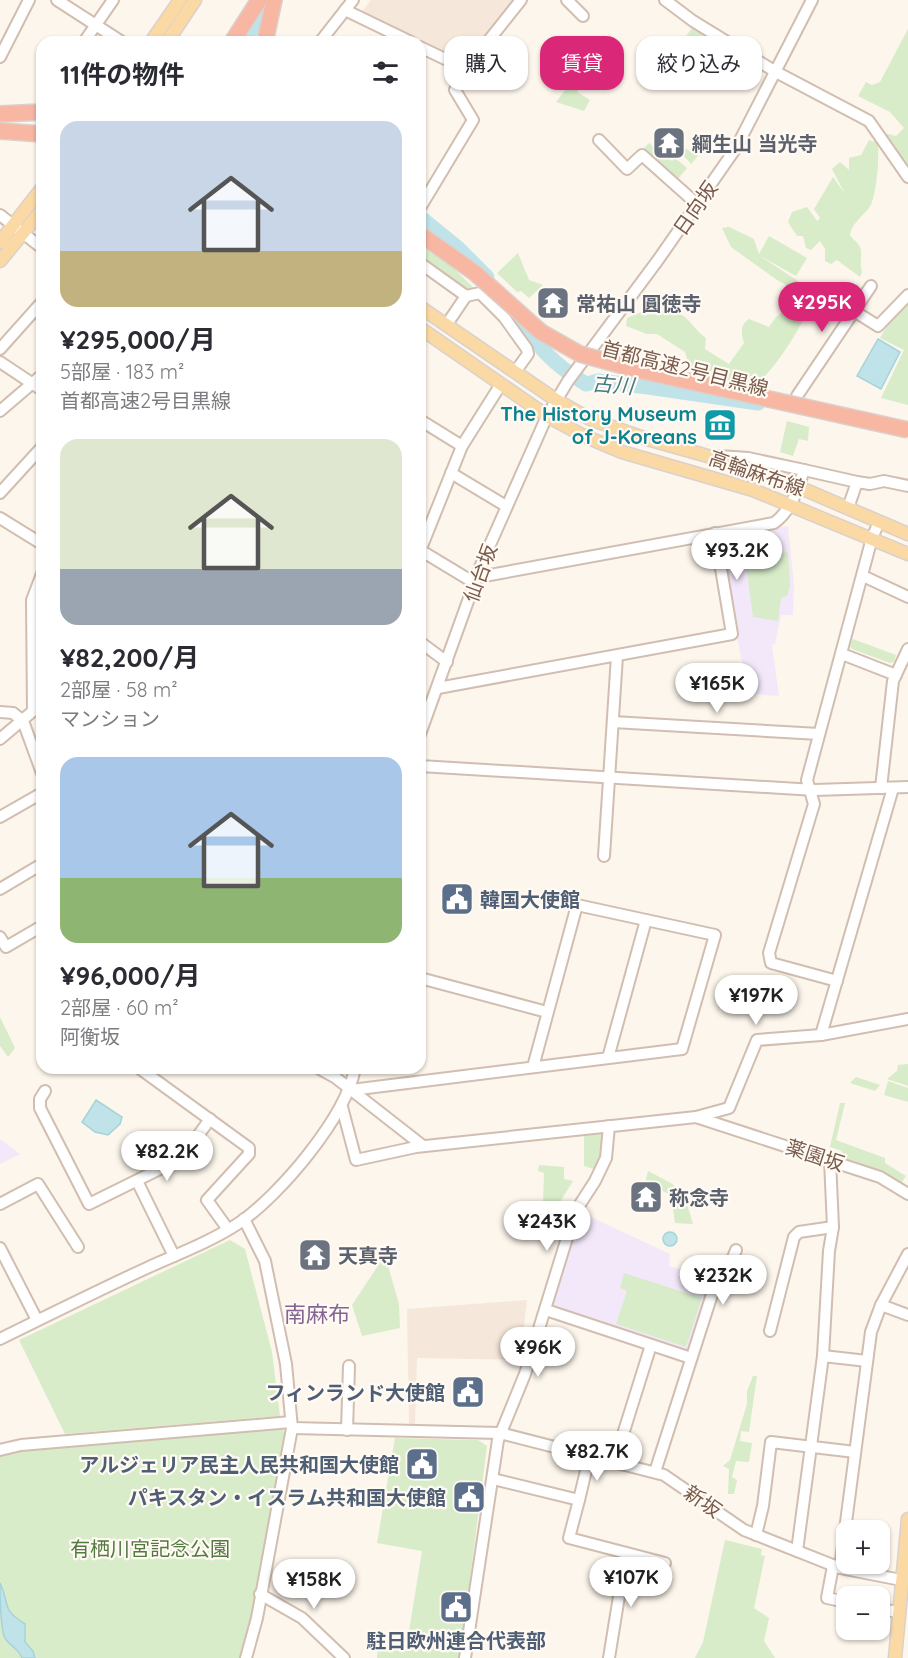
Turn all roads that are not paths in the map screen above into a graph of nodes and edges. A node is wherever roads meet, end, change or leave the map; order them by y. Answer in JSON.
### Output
{"nodes":[{"id":1,"x":29,"y":0,"type":"edge"},
{"id":2,"x":57,"y":0,"type":"edge"},
{"id":3,"x":113,"y":0,"type":"edge"},
{"id":4,"x":180,"y":0,"type":"edge"},
{"id":5,"x":195,"y":0,"type":"edge"},
{"id":6,"x":259,"y":0,"type":"edge"},
{"id":7,"x":264,"y":0,"type":"edge"},
{"id":8,"x":272,"y":0,"type":"edge"},
{"id":9,"x":353,"y":0,"type":"edge"},
{"id":10,"x":521,"y":0,"type":"edge"},
{"id":11,"x":567,"y":0,"type":"edge"},
{"id":12,"x":665,"y":0,"type":"edge"},
{"id":13,"x":812,"y":0,"type":"edge"},
{"id":14,"x":345,"y":10,"type":"junction"},
{"id":15,"x":584,"y":16,"type":"dead end"},
{"id":16,"x":96,"y":24,"type":"junction"},
{"id":17,"x":88,"y":36,"type":"edge"},
{"id":18,"x":113,"y":36,"type":"edge"},
{"id":19,"x":155,"y":36,"type":"edge"},
{"id":20,"x":171,"y":36,"type":"edge"},
{"id":21,"x":236,"y":36,"type":"edge"},
{"id":22,"x":241,"y":36,"type":"edge"},
{"id":23,"x":264,"y":36,"type":"edge"},
{"id":24,"x":325,"y":36,"type":"edge"},
{"id":25,"x":399,"y":36,"type":"edge"},
{"id":26,"x":492,"y":36,"type":"edge"},
{"id":27,"x":426,"y":50,"type":"edge"},
{"id":28,"x":0,"y":57,"type":"edge"},
{"id":29,"x":444,"y":58,"type":"edge"},
{"id":30,"x":776,"y":72,"type":"junction"},
{"id":31,"x":455,"y":90,"type":"edge"},
{"id":32,"x":0,"y":109,"type":"edge"},
{"id":33,"x":36,"y":113,"type":"edge"},
{"id":34,"x":0,"y":114,"type":"edge"},
{"id":35,"x":36,"y":114,"type":"edge"},
{"id":36,"x":36,"y":115,"type":"edge"},
{"id":37,"x":0,"y":118,"type":"edge"},
{"id":38,"x":0,"y":124,"type":"edge"},
{"id":39,"x":36,"y":125,"type":"edge"},
{"id":40,"x":0,"y":131,"type":"edge"},
{"id":41,"x":36,"y":134,"type":"edge"},
{"id":42,"x":0,"y":136,"type":"edge"},
{"id":43,"x":36,"y":138,"type":"edge"},
{"id":44,"x":599,"y":140,"type":"dead end"},
{"id":45,"x":908,"y":177,"type":"edge"},
{"id":46,"x":36,"y":198,"type":"edge"},
{"id":47,"x":426,"y":198,"type":"edge"},
{"id":48,"x":698,"y":205,"type":"junction"},
{"id":49,"x":0,"y":215,"type":"edge"},
{"id":50,"x":36,"y":215,"type":"edge"},
{"id":51,"x":18,"y":229,"type":"junction"},
{"id":52,"x":426,"y":238,"type":"edge"},
{"id":53,"x":0,"y":242,"type":"edge"},
{"id":54,"x":36,"y":243,"type":"edge"},
{"id":55,"x":426,"y":244,"type":"edge"},
{"id":56,"x":0,"y":261,"type":"edge"},
{"id":57,"x":426,"y":266,"type":"edge"},
{"id":58,"x":871,"y":286,"type":"dead end"},
{"id":59,"x":908,"y":295,"type":"edge"},
{"id":60,"x":466,"y":296,"type":"junction"},
{"id":61,"x":36,"y":309,"type":"edge"},
{"id":62,"x":426,"y":311,"type":"edge"},
{"id":63,"x":854,"y":311,"type":"junction"},
{"id":64,"x":447,"y":324,"type":"junction"},
{"id":65,"x":426,"y":332,"type":"edge"},
{"id":66,"x":0,"y":349,"type":"edge"},
{"id":67,"x":0,"y":362,"type":"edge"},
{"id":68,"x":515,"y":372,"type":"junction"},
{"id":69,"x":501,"y":384,"type":"junction"},
{"id":70,"x":36,"y":386,"type":"edge"},
{"id":71,"x":36,"y":388,"type":"edge"},
{"id":72,"x":797,"y":396,"type":"dead end"},
{"id":73,"x":556,"y":400,"type":"junction"},
{"id":74,"x":0,"y":411,"type":"edge"},
{"id":75,"x":547,"y":416,"type":"junction"},
{"id":76,"x":426,"y":424,"type":"edge"},
{"id":77,"x":908,"y":430,"type":"edge"},
{"id":78,"x":908,"y":440,"type":"edge"},
{"id":79,"x":462,"y":446,"type":"junction"},
{"id":80,"x":36,"y":454,"type":"edge"},
{"id":81,"x":710,"y":455,"type":"junction"},
{"id":82,"x":804,"y":470,"type":"junction"},
{"id":83,"x":451,"y":473,"type":"junction"},
{"id":84,"x":857,"y":482,"type":"junction"},
{"id":85,"x":799,"y":486,"type":"junction"},
{"id":86,"x":908,"y":486,"type":"edge"},
{"id":87,"x":0,"y":493,"type":"edge"},
{"id":88,"x":790,"y":504,"type":"junction"},
{"id":89,"x":506,"y":506,"type":"junction"},
{"id":90,"x":848,"y":508,"type":"junction"},
{"id":91,"x":0,"y":518,"type":"edge"},
{"id":92,"x":879,"y":522,"type":"junction"},
{"id":93,"x":715,"y":533,"type":"junction"},
{"id":94,"x":908,"y":534,"type":"edge"},
{"id":95,"x":426,"y":535,"type":"edge"},
{"id":96,"x":872,"y":538,"type":"junction"},
{"id":97,"x":36,"y":540,"type":"edge"},
{"id":98,"x":426,"y":554,"type":"edge"},
{"id":99,"x":908,"y":554,"type":"edge"},
{"id":100,"x":863,"y":576,"type":"junction"},
{"id":101,"x":478,"y":578,"type":"junction"},
{"id":102,"x":36,"y":590,"type":"edge"},
{"id":103,"x":908,"y":597,"type":"edge"},
{"id":104,"x":426,"y":646,"type":"edge"},
{"id":105,"x":908,"y":649,"type":"edge"},
{"id":106,"x":842,"y":654,"type":"junction"},
{"id":107,"x":617,"y":656,"type":"junction"},
{"id":108,"x":447,"y":662,"type":"junction"},
{"id":109,"x":896,"y":675,"type":"junction"},
{"id":110,"x":438,"y":688,"type":"junction"},
{"id":111,"x":33,"y":711,"type":"junction"},
{"id":112,"x":0,"y":712,"type":"edge"},
{"id":113,"x":426,"y":719,"type":"edge"},
{"id":114,"x":23,"y":721,"type":"junction"},
{"id":115,"x":613,"y":722,"type":"junction"},
{"id":116,"x":819,"y":735,"type":"junction"},
{"id":117,"x":29,"y":736,"type":"junction"},
{"id":118,"x":0,"y":739,"type":"edge"},
{"id":119,"x":36,"y":756,"type":"edge"},
{"id":120,"x":426,"y":766,"type":"edge"},
{"id":121,"x":609,"y":778,"type":"junction"},
{"id":122,"x":908,"y":787,"type":"edge"},
{"id":123,"x":881,"y":788,"type":"junction"},
{"id":124,"x":893,"y":788,"type":"junction"},
{"id":125,"x":808,"y":789,"type":"junction"},
{"id":126,"x":36,"y":796,"type":"edge"},
{"id":127,"x":0,"y":817,"type":"edge"},
{"id":128,"x":604,"y":856,"type":"dead end"},
{"id":129,"x":36,"y":868,"type":"edge"},
{"id":130,"x":0,"y":889,"type":"edge"},
{"id":131,"x":646,"y":920,"type":"junction"},
{"id":132,"x":36,"y":933,"type":"edge"},
{"id":133,"x":0,"y":937,"type":"edge"},
{"id":134,"x":426,"y":980,"type":"edge"},
{"id":135,"x":837,"y":981,"type":"junction"},
{"id":136,"x":547,"y":1012,"type":"junction"},
{"id":137,"x":908,"y":1019,"type":"edge"},
{"id":138,"x":821,"y":1035,"type":"junction"},
{"id":139,"x":608,"y":1058,"type":"junction"},
{"id":140,"x":533,"y":1067,"type":"junction"},
{"id":141,"x":147,"y":1074,"type":"edge"},
{"id":142,"x":327,"y":1074,"type":"edge"},
{"id":143,"x":354,"y":1074,"type":"edge"},
{"id":144,"x":351,"y":1090,"type":"junction"},
{"id":145,"x":45,"y":1091,"type":"dead end"},
{"id":146,"x":342,"y":1107,"type":"junction"},
{"id":147,"x":724,"y":1111,"type":"junction"},
{"id":148,"x":696,"y":1117,"type":"junction"},
{"id":149,"x":210,"y":1119,"type":"junction"},
{"id":150,"x":718,"y":1123,"type":"junction"},
{"id":151,"x":609,"y":1126,"type":"junction"},
{"id":152,"x":423,"y":1146,"type":"junction"},
{"id":153,"x":830,"y":1160,"type":"junction"},
{"id":154,"x":137,"y":1181,"type":"junction"},
{"id":155,"x":908,"y":1194,"type":"edge"},
{"id":156,"x":0,"y":1204,"type":"edge"},
{"id":157,"x":244,"y":1219,"type":"junction"},
{"id":158,"x":833,"y":1227,"type":"junction"},
{"id":159,"x":227,"y":1228,"type":"junction"},
{"id":160,"x":78,"y":1247,"type":"dead end"},
{"id":161,"x":0,"y":1248,"type":"edge"},
{"id":162,"x":735,"y":1250,"type":"dead end"},
{"id":163,"x":908,"y":1254,"type":"edge"},
{"id":164,"x":174,"y":1256,"type":"junction"},
{"id":165,"x":881,"y":1305,"type":"junction"},
{"id":166,"x":546,"y":1310,"type":"junction"},
{"id":167,"x":908,"y":1315,"type":"edge"},
{"id":168,"x":37,"y":1320,"type":"junction"},
{"id":169,"x":770,"y":1331,"type":"dead end"},
{"id":170,"x":0,"y":1339,"type":"edge"},
{"id":171,"x":651,"y":1345,"type":"junction"},
{"id":172,"x":823,"y":1356,"type":"junction"},
{"id":173,"x":692,"y":1358,"type":"junction"},
{"id":174,"x":867,"y":1361,"type":"junction"},
{"id":175,"x":349,"y":1366,"type":"dead end"},
{"id":176,"x":291,"y":1425,"type":"junction"},
{"id":177,"x":346,"y":1430,"type":"junction"},
{"id":178,"x":500,"y":1433,"type":"junction"},
{"id":179,"x":811,"y":1446,"type":"junction"},
{"id":180,"x":0,"y":1450,"type":"edge"},
{"id":181,"x":855,"y":1452,"type":"junction"},
{"id":182,"x":589,"y":1458,"type":"junction"},
{"id":183,"x":614,"y":1463,"type":"junction"},
{"id":184,"x":655,"y":1472,"type":"junction"},
{"id":185,"x":492,"y":1479,"type":"junction"},
{"id":186,"x":579,"y":1500,"type":"junction"},
{"id":187,"x":908,"y":1519,"type":"edge"},
{"id":188,"x":844,"y":1520,"type":"edge"},
{"id":189,"x":756,"y":1535,"type":"junction"},
{"id":190,"x":797,"y":1551,"type":"junction"},
{"id":191,"x":626,"y":1553,"type":"junction"},
{"id":192,"x":818,"y":1560,"type":"junction"},
{"id":193,"x":664,"y":1563,"type":"dead end"},
{"id":194,"x":836,"y":1567,"type":"edge"},
{"id":195,"x":836,"y":1570,"type":"edge"},
{"id":196,"x":816,"y":1572,"type":"dead end"},
{"id":197,"x":889,"y":1574,"type":"edge"},
{"id":198,"x":904,"y":1576,"type":"edge"},
{"id":199,"x":260,"y":1594,"type":"junction"},
{"id":200,"x":836,"y":1600,"type":"edge"},
{"id":201,"x":890,"y":1611,"type":"edge"},
{"id":202,"x":898,"y":1612,"type":"junction"},
{"id":203,"x":246,"y":1658,"type":"edge"},
{"id":204,"x":344,"y":1658,"type":"edge"},
{"id":205,"x":465,"y":1658,"type":"edge"},
{"id":206,"x":609,"y":1658,"type":"edge"},
{"id":207,"x":895,"y":1658,"type":"edge"}],
"edges":[{"from":1,"to":28,"type":"street"},
{"from":2,"to":16,"type":"street"},
{"from":3,"to":16,"type":"street"},
{"from":4,"to":19,"type":"main road"},
{"from":5,"to":20,"type":"main road"},
{"from":6,"to":21,"type":"highway"},
{"from":7,"to":22,"type":"highway"},
{"from":8,"to":23,"type":"highway"},
{"from":9,"to":14,"type":"street"},
{"from":10,"to":26,"type":"street"},
{"from":11,"to":15,"type":"street"},
{"from":12,"to":30,"type":"street"},
{"from":13,"to":30,"type":"street","name":"日向坂"},
{"from":14,"to":24,"type":"street"},
{"from":14,"to":25,"type":"street"},
{"from":16,"to":17,"type":"street"},
{"from":16,"to":18,"type":"street"},
{"from":27,"to":29,"type":"street"},
{"from":30,"to":45,"type":"street"},
{"from":30,"to":48,"type":"street","name":"日向坂"},
{"from":31,"to":47,"type":"street"},
{"from":32,"to":33,"type":"main road"},
{"from":34,"to":35,"type":"highway","bridge":true},
{"from":36,"to":37,"type":"highway","bridge":true},
{"from":38,"to":39,"type":"highway"},
{"from":40,"to":41,"type":"highway"},
{"from":42,"to":43,"type":"main road"},
{"from":44,"to":48,"type":"street"},
{"from":46,"to":51,"type":"main road"},
{"from":48,"to":73,"type":"street","name":"日向坂"},
{"from":49,"to":51,"type":"street"},
{"from":50,"to":51,"type":"main road"},
{"from":51,"to":53,"type":"main road"},
{"from":51,"to":54,"type":"street"},
{"from":51,"to":56,"type":"main road"},
{"from":52,"to":77,"type":"highway","name":"首都高速2号目黒線","bridge":true},
{"from":55,"to":78,"type":"highway","name":"首都高速2号目黒線"},
{"from":57,"to":60,"type":"street"},
{"from":58,"to":63,"type":"street"},
{"from":59,"to":63,"type":"street"},
{"from":60,"to":64,"type":"street"},
{"from":60,"to":68,"type":"street"},
{"from":61,"to":66,"type":"street"},
{"from":62,"to":64,"type":"main road","name":"高輪麻布線"},
{"from":63,"to":72,"type":"street"},
{"from":64,"to":68,"type":"main road","name":"高輪麻布線"},
{"from":65,"to":69,"type":"main road","name":"高輪麻布線"},
{"from":67,"to":70,"type":"street"},
{"from":68,"to":73,"type":"main road","name":"高輪麻布線"},
{"from":69,"to":75,"type":"main road","name":"高輪麻布線"},
{"from":69,"to":79,"type":"street"},
{"from":71,"to":74,"type":"street"},
{"from":73,"to":75,"type":"street","name":"仙台坂"},
{"from":73,"to":81,"type":"main road","name":"高輪麻布線"},
{"from":75,"to":88,"type":"main road","name":"高輪麻布線"},
{"from":75,"to":89,"type":"street","name":"仙台坂"},
{"from":76,"to":79,"type":"street"},
{"from":79,"to":83,"type":"street"},
{"from":80,"to":87,"type":"street"},
{"from":81,"to":82,"type":"street"},
{"from":81,"to":85,"type":"main road","name":"高輪麻布線"},
{"from":82,"to":84,"type":"street"},
{"from":82,"to":85,"type":"street"},
{"from":83,"to":89,"type":"street"},
{"from":83,"to":95,"type":"street"},
{"from":84,"to":86,"type":"street"},
{"from":84,"to":90,"type":"street"},
{"from":85,"to":88,"type":"street"},
{"from":85,"to":90,"type":"main road","name":"高輪麻布線"},
{"from":88,"to":93,"type":"street"},
{"from":88,"to":96,"type":"main road","name":"高輪麻布線"},
{"from":89,"to":101,"type":"street","name":"仙台坂"},
{"from":90,"to":92,"type":"main road","name":"高輪麻布線"},
{"from":91,"to":97,"type":"street"},
{"from":92,"to":94,"type":"main road","name":"高輪麻布線"},
{"from":92,"to":96,"type":"street"},
{"from":93,"to":101,"type":"street"},
{"from":93,"to":107,"type":"street"},
{"from":96,"to":99,"type":"main road","name":"高輪麻布線"},
{"from":96,"to":100,"type":"street"},
{"from":98,"to":101,"type":"street"},
{"from":100,"to":103,"type":"street"},
{"from":100,"to":106,"type":"street"},
{"from":101,"to":108,"type":"street","name":"仙台坂"},
{"from":102,"to":111,"type":"street"},
{"from":104,"to":108,"type":"street"},
{"from":105,"to":109,"type":"street"},
{"from":106,"to":109,"type":"street"},
{"from":106,"to":116,"type":"street"},
{"from":107,"to":110,"type":"street"},
{"from":107,"to":115,"type":"street"},
{"from":108,"to":110,"type":"street","name":"仙台坂"},
{"from":109,"to":123,"type":"street"},
{"from":110,"to":113,"type":"street","name":"仙台坂"},
{"from":111,"to":114,"type":"street"},
{"from":111,"to":117,"type":"street"},
{"from":112,"to":114,"type":"street"},
{"from":114,"to":117,"type":"street"},
{"from":114,"to":118,"type":"street"},
{"from":115,"to":116,"type":"street"},
{"from":115,"to":121,"type":"street"},
{"from":116,"to":125,"type":"street"},
{"from":117,"to":119,"type":"street"},
{"from":120,"to":121,"type":"street"},
{"from":121,"to":125,"type":"street"},
{"from":121,"to":128,"type":"street"},
{"from":122,"to":124,"type":"street"},
{"from":123,"to":124,"type":"street"},
{"from":123,"to":125,"type":"street"},
{"from":124,"to":135,"type":"street"},
{"from":125,"to":135,"type":"street"},
{"from":126,"to":127,"type":"street"},
{"from":129,"to":130,"type":"street"},
{"from":131,"to":136,"type":"street"},
{"from":131,"to":139,"type":"street"},
{"from":131,"to":139,"type":"street"},
{"from":132,"to":133,"type":"street"},
{"from":134,"to":136,"type":"street"},
{"from":135,"to":138,"type":"street"},
{"from":136,"to":140,"type":"street"},
{"from":137,"to":138,"type":"street"},
{"from":138,"to":147,"type":"street"},
{"from":139,"to":140,"type":"street"},
{"from":140,"to":144,"type":"street"},
{"from":141,"to":149,"type":"street"},
{"from":142,"to":144,"type":"street"},
{"from":143,"to":144,"type":"street"},
{"from":144,"to":146,"type":"street"},
{"from":144,"to":152,"type":"street"},
{"from":145,"to":154,"type":"street"},
{"from":146,"to":152,"type":"street"},
{"from":146,"to":157,"type":"street"},
{"from":147,"to":148,"type":"street"},
{"from":147,"to":150,"type":"street"},
{"from":148,"to":150,"type":"street","name":"薬園坂"},
{"from":148,"to":151,"type":"street"},
{"from":149,"to":154,"type":"street"},
{"from":149,"to":159,"type":"street"},
{"from":150,"to":153,"type":"street","name":"薬園坂"},
{"from":151,"to":152,"type":"street"},
{"from":151,"to":166,"type":"street"},
{"from":153,"to":155,"type":"street","name":"薬園坂"},
{"from":153,"to":158,"type":"street"},
{"from":154,"to":164,"type":"street"},
{"from":156,"to":160,"type":"street"},
{"from":157,"to":159,"type":"street"},
{"from":157,"to":176,"type":"street"},
{"from":158,"to":169,"type":"street"},
{"from":158,"to":172,"type":"street"},
{"from":159,"to":164,"type":"street"},
{"from":161,"to":168,"type":"street"},
{"from":162,"to":173,"type":"street"},
{"from":163,"to":165,"type":"street"},
{"from":164,"to":168,"type":"street"},
{"from":165,"to":167,"type":"street"},
{"from":165,"to":174,"type":"street"},
{"from":166,"to":171,"type":"street"},
{"from":166,"to":178,"type":"street"},
{"from":168,"to":170,"type":"street"},
{"from":171,"to":173,"type":"street"},
{"from":171,"to":183,"type":"street"},
{"from":172,"to":174,"type":"street"},
{"from":172,"to":179,"type":"street"},
{"from":173,"to":184,"type":"street"},
{"from":174,"to":181,"type":"street"},
{"from":175,"to":177,"type":"street"},
{"from":176,"to":177,"type":"street","name":"新坂"},
{"from":176,"to":180,"type":"street","name":"新坂"},
{"from":176,"to":199,"type":"street"},
{"from":177,"to":178,"type":"street","name":"新坂"},
{"from":178,"to":182,"type":"street","name":"新坂"},
{"from":178,"to":185,"type":"street"},
{"from":179,"to":181,"type":"street"},
{"from":179,"to":189,"type":"street"},
{"from":179,"to":190,"type":"street"},
{"from":181,"to":188,"type":"street"},
{"from":182,"to":183,"type":"street","name":"新坂"},
{"from":182,"to":186,"type":"street"},
{"from":183,"to":184,"type":"street","name":"新坂"},
{"from":184,"to":189,"type":"street","name":"新坂"},
{"from":185,"to":186,"type":"street"},
{"from":185,"to":205,"type":"street"},
{"from":186,"to":191,"type":"street"},
{"from":187,"to":198,"type":"main road"},
{"from":189,"to":190,"type":"street","name":"新坂"},
{"from":190,"to":192,"type":"street","name":"新坂"},
{"from":191,"to":193,"type":"street"},
{"from":191,"to":206,"type":"street"},
{"from":192,"to":194,"type":"street","name":"新坂"},
{"from":192,"to":196,"type":"street"},
{"from":195,"to":200,"type":"street"},
{"from":197,"to":198,"type":"street","name":"新坂"},
{"from":198,"to":202,"type":"main road"},
{"from":199,"to":203,"type":"street"},
{"from":199,"to":204,"type":"street"},
{"from":201,"to":202,"type":"street"},
{"from":202,"to":207,"type":"main road"}]}
